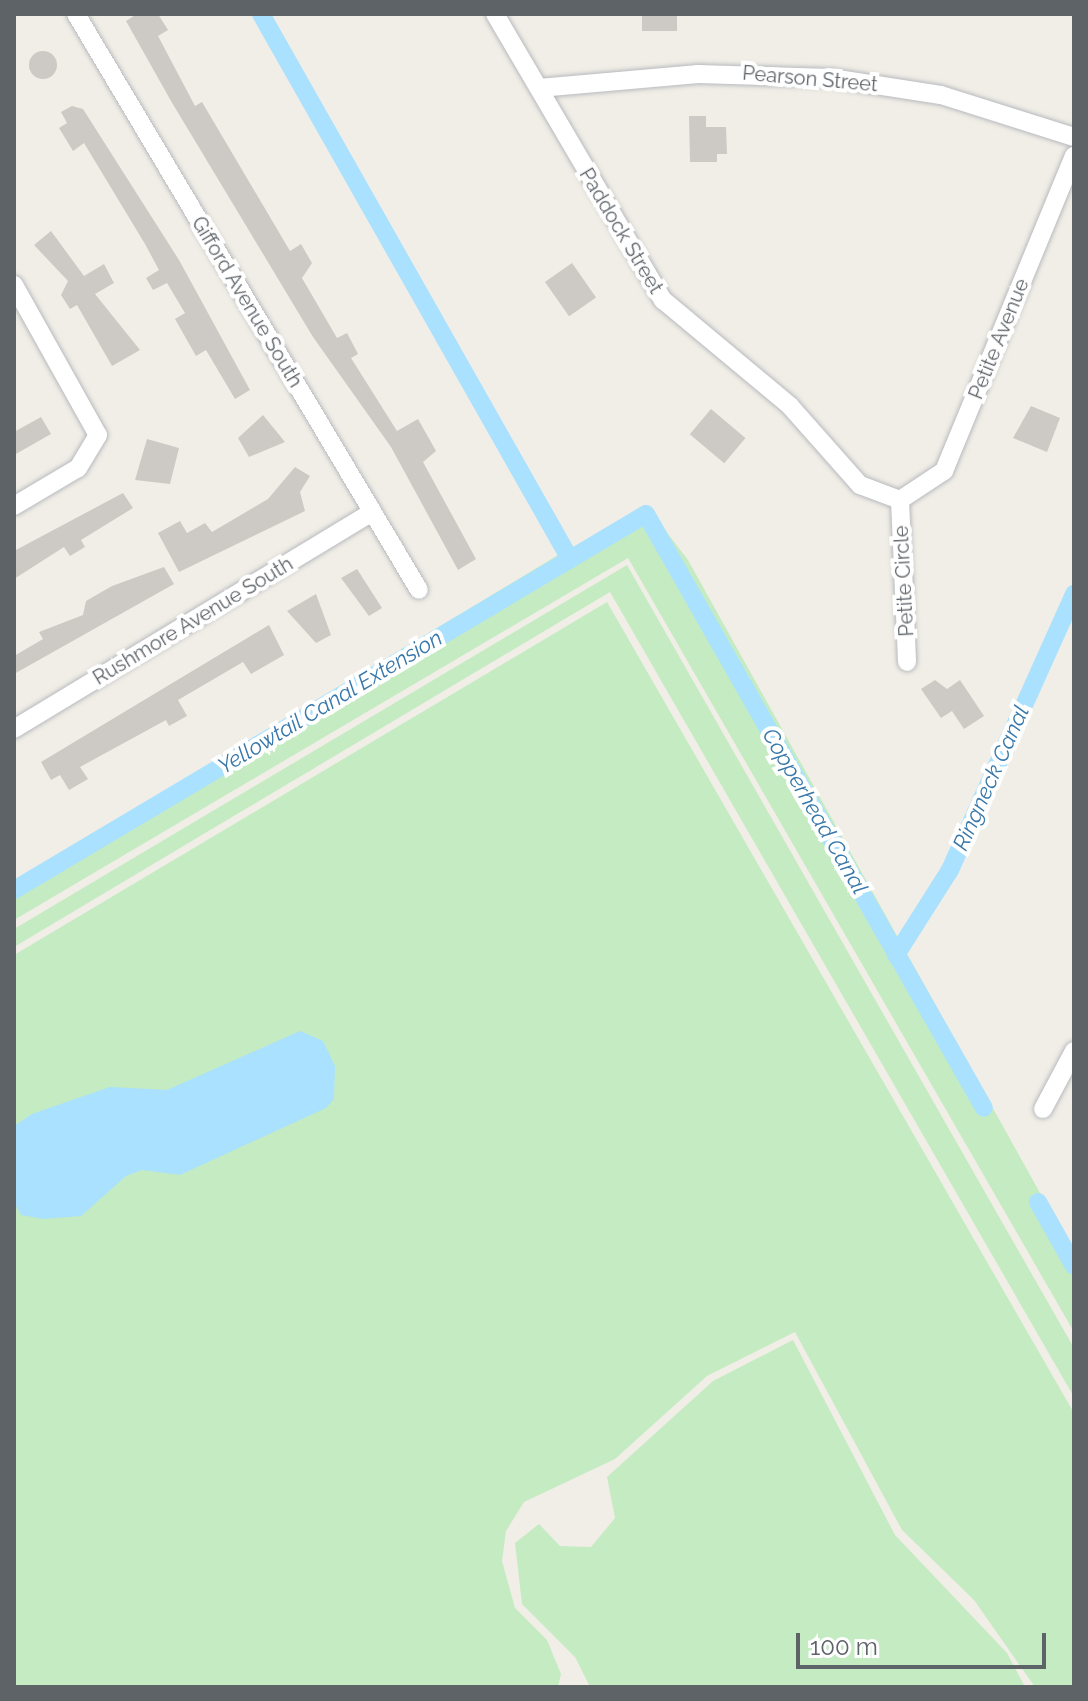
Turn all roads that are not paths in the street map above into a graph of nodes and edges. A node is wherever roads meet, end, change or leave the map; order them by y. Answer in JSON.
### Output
{"nodes":[{"id":1,"x":76,"y":14,"type":"edge"},
{"id":2,"x":495,"y":14,"type":"edge"},
{"id":3,"x":539,"y":88,"type":"junction"},
{"id":4,"x":1074,"y":137,"type":"edge"},
{"id":5,"x":1074,"y":156,"type":"edge"},
{"id":6,"x":14,"y":285,"type":"edge"},
{"id":7,"x":900,"y":500,"type":"junction"},
{"id":8,"x":14,"y":506,"type":"edge"},
{"id":9,"x":373,"y":512,"type":"junction"},
{"id":10,"x":419,"y":590,"type":"dead end"},
{"id":11,"x":907,"y":662,"type":"dead end"},
{"id":12,"x":14,"y":729,"type":"edge"},
{"id":13,"x":1074,"y":1051,"type":"edge"},
{"id":14,"x":1043,"y":1109,"type":"dead end"}],
"edges":[{"from":1,"to":9,"type":"street","name":"Gifford Avenue South"},
{"from":2,"to":3,"type":"street","name":"Paddock Street"},
{"from":3,"to":4,"type":"street","name":"Pearson Street"},
{"from":3,"to":7,"type":"street","name":"Paddock Street"},
{"from":5,"to":7,"type":"street","name":"Petite Avenue"},
{"from":6,"to":8,"type":"street"},
{"from":7,"to":11,"type":"street","name":"Petite Circle"},
{"from":9,"to":10,"type":"street","name":"Gifford Avenue South"},
{"from":9,"to":12,"type":"street","name":"Rushmore Avenue South"},
{"from":13,"to":14,"type":"street"}]}
